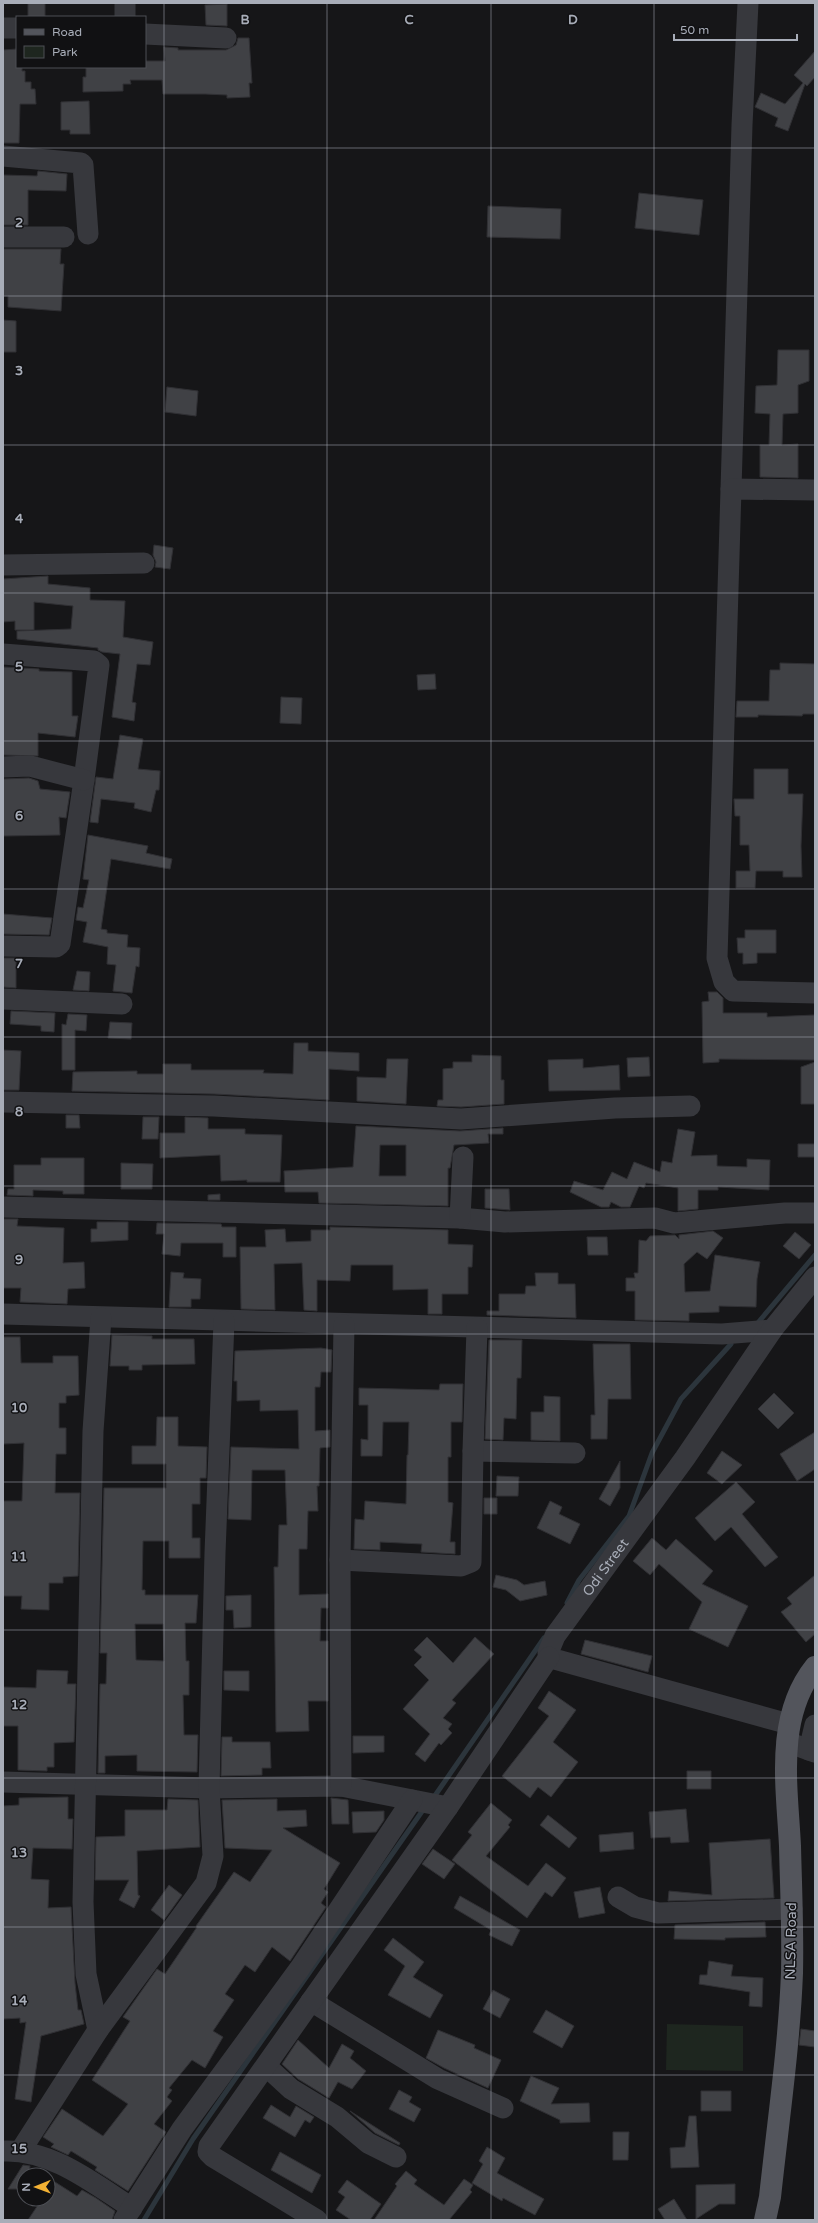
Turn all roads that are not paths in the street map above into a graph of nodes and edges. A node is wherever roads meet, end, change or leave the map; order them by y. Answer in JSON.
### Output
{"nodes":[{"id":1,"x":125,"y":3,"type":"edge"},
{"id":2,"x":748,"y":3,"type":"edge"},
{"id":3,"x":125,"y":16,"type":"edge"},
{"id":4,"x":3,"y":28,"type":"edge"},
{"id":5,"x":16,"y":28,"type":"edge"},
{"id":6,"x":146,"y":34,"type":"edge"},
{"id":7,"x":226,"y":38,"type":"dead end"},
{"id":8,"x":3,"y":156,"type":"edge"},
{"id":9,"x":88,"y":234,"type":"dead end"},
{"id":10,"x":3,"y":237,"type":"edge"},
{"id":11,"x":64,"y":237,"type":"dead end"},
{"id":12,"x":731,"y":489,"type":"junction"},
{"id":13,"x":815,"y":490,"type":"edge"},
{"id":14,"x":144,"y":563,"type":"dead end"},
{"id":15,"x":3,"y":565,"type":"edge"},
{"id":16,"x":3,"y":654,"type":"edge"},
{"id":17,"x":3,"y":767,"type":"edge"},
{"id":18,"x":84,"y":780,"type":"junction"},
{"id":19,"x":3,"y":946,"type":"edge"},
{"id":20,"x":815,"y":993,"type":"edge"},
{"id":21,"x":3,"y":1000,"type":"edge"},
{"id":22,"x":122,"y":1004,"type":"dead end"},
{"id":23,"x":3,"y":1102,"type":"edge"},
{"id":24,"x":690,"y":1106,"type":"dead end"},
{"id":25,"x":463,"y":1157,"type":"dead end"},
{"id":26,"x":3,"y":1207,"type":"edge"},
{"id":27,"x":815,"y":1213,"type":"edge"},
{"id":28,"x":460,"y":1218,"type":"junction"},
{"id":29,"x":815,"y":1277,"type":"edge"},
{"id":30,"x":3,"y":1314,"type":"edge"},
{"id":31,"x":100,"y":1318,"type":"junction"},
{"id":32,"x":224,"y":1321,"type":"junction"},
{"id":33,"x":344,"y":1325,"type":"junction"},
{"id":34,"x":477,"y":1328,"type":"junction"},
{"id":35,"x":772,"y":1330,"type":"junction"},
{"id":36,"x":472,"y":1451,"type":"junction"},
{"id":37,"x":575,"y":1453,"type":"dead end"},
{"id":38,"x":340,"y":1560,"type":"junction"},
{"id":39,"x":549,"y":1656,"type":"junction"},
{"id":40,"x":815,"y":1668,"type":"edge"},
{"id":41,"x":815,"y":1725,"type":"edge"},
{"id":42,"x":788,"y":1733,"type":"junction"},
{"id":43,"x":812,"y":1751,"type":"edge"},
{"id":44,"x":3,"y":1782,"type":"edge"},
{"id":45,"x":84,"y":1783,"type":"junction"},
{"id":46,"x":341,"y":1786,"type":"junction"},
{"id":47,"x":209,"y":1788,"type":"junction"},
{"id":48,"x":412,"y":1800,"type":"junction"},
{"id":49,"x":448,"y":1807,"type":"junction"},
{"id":50,"x":618,"y":1897,"type":"dead end"},
{"id":51,"x":792,"y":1909,"type":"junction"},
{"id":52,"x":311,"y":2001,"type":"junction"},
{"id":53,"x":98,"y":2030,"type":"junction"},
{"id":54,"x":266,"y":2066,"type":"junction"},
{"id":55,"x":503,"y":2108,"type":"dead end"},
{"id":56,"x":12,"y":2150,"type":"edge"},
{"id":57,"x":396,"y":2157,"type":"dead end"},
{"id":58,"x":128,"y":2214,"type":"edge"},
{"id":59,"x":317,"y":2220,"type":"edge"},
{"id":60,"x":765,"y":2220,"type":"edge"}],
"edges":[{"from":1,"to":3,"type":"street"},
{"from":2,"to":12,"type":"street"},
{"from":4,"to":5,"type":"street"},
{"from":6,"to":7,"type":"street"},
{"from":8,"to":9,"type":"street"},
{"from":10,"to":11,"type":"street"},
{"from":12,"to":13,"type":"street"},
{"from":12,"to":20,"type":"street"},
{"from":14,"to":15,"type":"street"},
{"from":16,"to":18,"type":"street"},
{"from":17,"to":18,"type":"street"},
{"from":18,"to":19,"type":"street"},
{"from":21,"to":22,"type":"street"},
{"from":23,"to":24,"type":"street"},
{"from":25,"to":28,"type":"street"},
{"from":26,"to":28,"type":"street"},
{"from":27,"to":28,"type":"street"},
{"from":29,"to":35,"type":"street","name":"Odi Street"},
{"from":30,"to":31,"type":"street"},
{"from":31,"to":32,"type":"street"},
{"from":31,"to":45,"type":"street"},
{"from":32,"to":33,"type":"street"},
{"from":32,"to":47,"type":"street"},
{"from":33,"to":34,"type":"street"},
{"from":33,"to":38,"type":"street"},
{"from":34,"to":35,"type":"street"},
{"from":34,"to":36,"type":"street"},
{"from":35,"to":39,"type":"street","name":"Odi Street"},
{"from":36,"to":37,"type":"street"},
{"from":36,"to":38,"type":"street"},
{"from":38,"to":46,"type":"street"},
{"from":39,"to":42,"type":"street"},
{"from":39,"to":49,"type":"street","name":"Odi Street"},
{"from":40,"to":42,"type":"main road","name":"NLSA Road"},
{"from":41,"to":43,"type":"street"},
{"from":42,"to":43,"type":"street"},
{"from":42,"to":51,"type":"main road","name":"NLSA Road"},
{"from":44,"to":45,"type":"street"},
{"from":45,"to":47,"type":"street"},
{"from":45,"to":53,"type":"street"},
{"from":46,"to":47,"type":"street"},
{"from":46,"to":48,"type":"street"},
{"from":47,"to":53,"type":"street"},
{"from":48,"to":49,"type":"street"},
{"from":48,"to":58,"type":"street"},
{"from":49,"to":52,"type":"street","name":"Odi Street"},
{"from":50,"to":51,"type":"street"},
{"from":51,"to":60,"type":"main road","name":"NLSA Road"},
{"from":52,"to":54,"type":"street","name":"Odi Street"},
{"from":52,"to":55,"type":"street"},
{"from":53,"to":56,"type":"street"},
{"from":54,"to":57,"type":"street"},
{"from":54,"to":59,"type":"street","name":"Odi Street"},
{"from":56,"to":58,"type":"street"}]}
